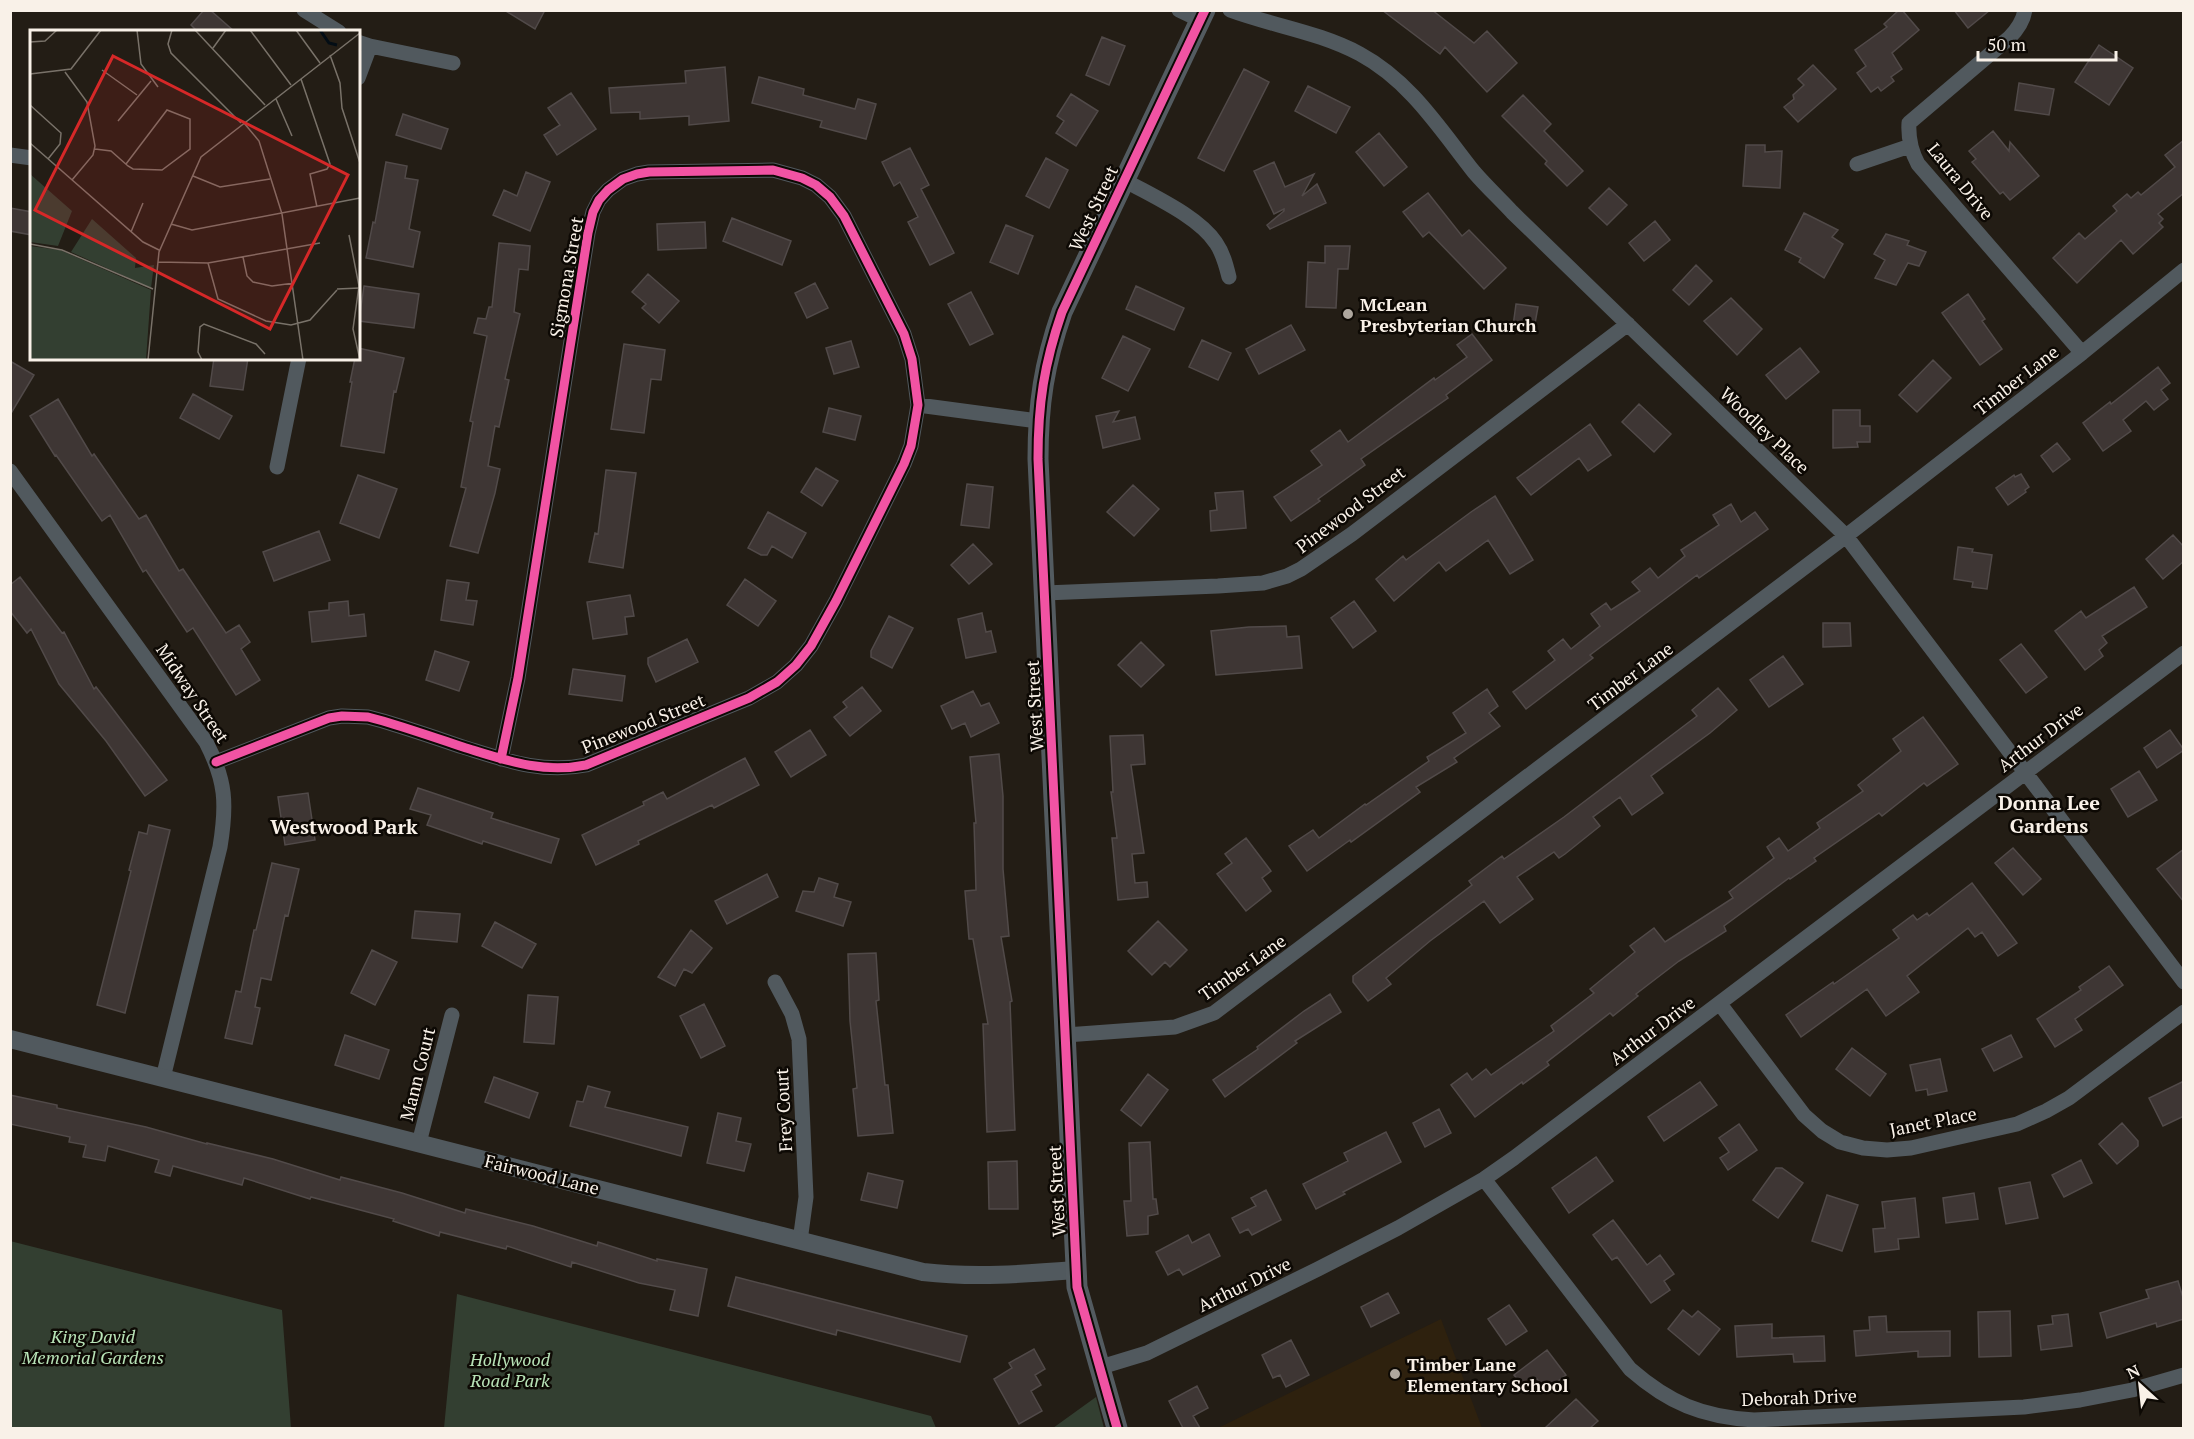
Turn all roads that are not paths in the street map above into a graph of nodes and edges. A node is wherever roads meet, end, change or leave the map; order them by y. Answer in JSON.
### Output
{"nodes":[{"id":1,"x":304,"y":10,"type":"edge"},
{"id":2,"x":1179,"y":10,"type":"edge"},
{"id":3,"x":1230,"y":10,"type":"edge"},
{"id":4,"x":2025,"y":10,"type":"edge"},
{"id":5,"x":1203,"y":15,"type":"edge"},
{"id":6,"x":336,"y":30,"type":"edge"},
{"id":7,"x":364,"y":44,"type":"edge"},
{"id":8,"x":453,"y":63,"type":"dead end"},
{"id":9,"x":360,"y":67,"type":"edge"},
{"id":10,"x":1910,"y":146,"type":"junction"},
{"id":11,"x":10,"y":155,"type":"edge"},
{"id":12,"x":30,"y":158,"type":"edge"},
{"id":13,"x":1857,"y":164,"type":"dead end"},
{"id":14,"x":1124,"y":180,"type":"junction"},
{"id":15,"x":2184,"y":270,"type":"edge"},
{"id":16,"x":1229,"y":277,"type":"dead end"},
{"id":17,"x":1628,"y":324,"type":"junction"},
{"id":18,"x":2082,"y":353,"type":"junction"},
{"id":19,"x":299,"y":360,"type":"edge"},
{"id":20,"x":918,"y":405,"type":"junction"},
{"id":21,"x":1038,"y":421,"type":"junction"},
{"id":22,"x":278,"y":467,"type":"dead end"},
{"id":23,"x":10,"y":471,"type":"edge"},
{"id":24,"x":1846,"y":536,"type":"junction"},
{"id":25,"x":1046,"y":593,"type":"junction"},
{"id":26,"x":2184,"y":652,"type":"edge"},
{"id":27,"x":501,"y":759,"type":"junction"},
{"id":28,"x":216,"y":762,"type":"junction"},
{"id":29,"x":2025,"y":773,"type":"junction"},
{"id":30,"x":775,"y":982,"type":"dead end"},
{"id":31,"x":2184,"y":982,"type":"edge"},
{"id":32,"x":1720,"y":1004,"type":"junction"},
{"id":33,"x":2184,"y":1012,"type":"edge"},
{"id":34,"x":452,"y":1015,"type":"dead end"},
{"id":35,"x":1066,"y":1035,"type":"junction"},
{"id":36,"x":10,"y":1039,"type":"edge"},
{"id":37,"x":163,"y":1078,"type":"junction"},
{"id":38,"x":419,"y":1143,"type":"junction"},
{"id":39,"x":1484,"y":1179,"type":"junction"},
{"id":40,"x":800,"y":1240,"type":"junction"},
{"id":41,"x":1077,"y":1270,"type":"junction"},
{"id":42,"x":1101,"y":1367,"type":"junction"},
{"id":43,"x":2184,"y":1376,"type":"edge"},
{"id":44,"x":1117,"y":1428,"type":"edge"}],
"edges":[{"from":1,"to":6,"type":"street"},
{"from":2,"to":5,"type":"street"},
{"from":3,"to":17,"type":"street","name":"Woodley Place"},
{"from":4,"to":10,"type":"street","name":"Laura Drive"},
{"from":5,"to":14,"type":"main road","name":"West Street"},
{"from":7,"to":8,"type":"street"},
{"from":7,"to":9,"type":"street"},
{"from":10,"to":13,"type":"street"},
{"from":10,"to":18,"type":"street","name":"Laura Drive"},
{"from":11,"to":12,"type":"street"},
{"from":14,"to":16,"type":"street"},
{"from":14,"to":21,"type":"main road","name":"West Street"},
{"from":15,"to":18,"type":"street","name":"Timber Lane"},
{"from":17,"to":24,"type":"street","name":"Woodley Place"},
{"from":17,"to":25,"type":"street","name":"Pinewood Street"},
{"from":18,"to":24,"type":"street","name":"Timber Lane"},
{"from":19,"to":22,"type":"street"},
{"from":20,"to":21,"type":"street"},
{"from":20,"to":27,"type":"street","name":"Pinewood Street"},
{"from":20,"to":27,"type":"street","name":"Sigmona Street"},
{"from":21,"to":25,"type":"main road","name":"West Street"},
{"from":23,"to":28,"type":"street","name":"Midway Street"},
{"from":24,"to":29,"type":"street","name":"Woodley Place"},
{"from":24,"to":35,"type":"street","name":"Timber Lane"},
{"from":25,"to":35,"type":"main road","name":"West Street"},
{"from":26,"to":29,"type":"street","name":"Arthur Drive"},
{"from":27,"to":28,"type":"street","name":"Pinewood Street"},
{"from":28,"to":37,"type":"street","name":"Midway Street"},
{"from":29,"to":31,"type":"street","name":"Woodley Place"},
{"from":29,"to":32,"type":"street","name":"Arthur Drive"},
{"from":30,"to":40,"type":"street","name":"Frey Court"},
{"from":32,"to":33,"type":"street","name":"Janet Place"},
{"from":32,"to":39,"type":"street","name":"Arthur Drive"},
{"from":34,"to":38,"type":"street","name":"Mann Court"},
{"from":35,"to":41,"type":"main road","name":"West Street"},
{"from":36,"to":37,"type":"street","name":"Fairwood Lane"},
{"from":37,"to":38,"type":"street","name":"Fairwood Lane"},
{"from":38,"to":40,"type":"street","name":"Fairwood Lane"},
{"from":39,"to":42,"type":"street","name":"Arthur Drive"},
{"from":39,"to":43,"type":"street","name":"Deborah Drive"},
{"from":40,"to":41,"type":"street","name":"Fairwood Lane"},
{"from":41,"to":42,"type":"main road","name":"West Street"},
{"from":42,"to":44,"type":"main road","name":"West Street"}]}
